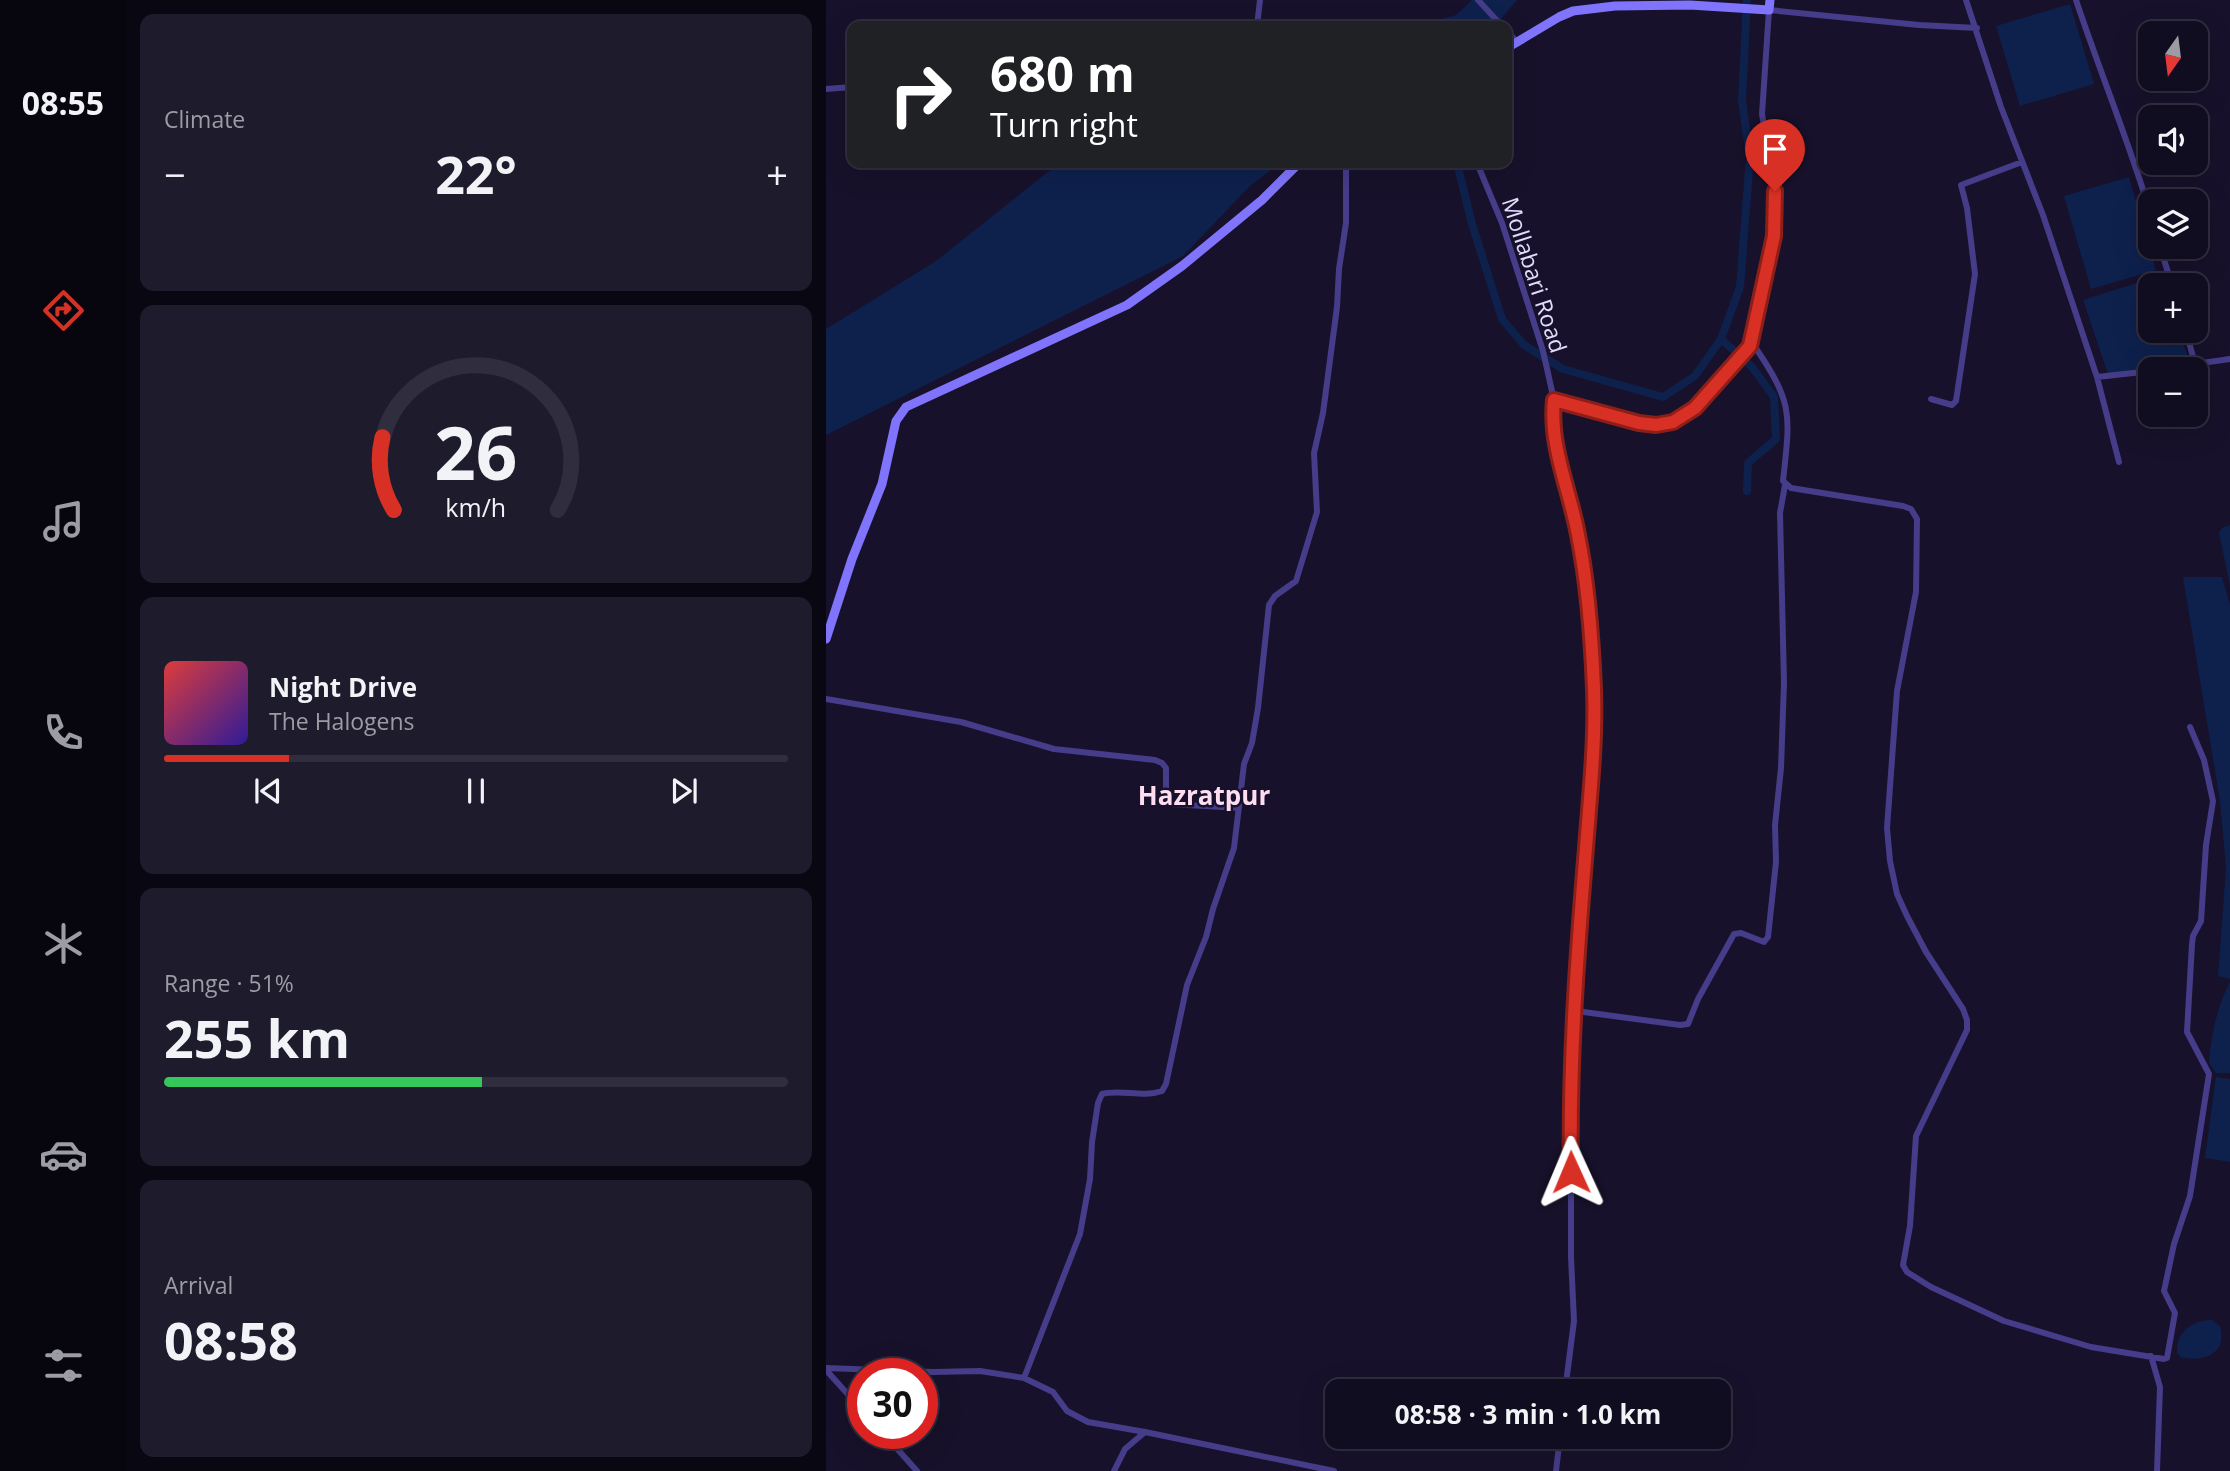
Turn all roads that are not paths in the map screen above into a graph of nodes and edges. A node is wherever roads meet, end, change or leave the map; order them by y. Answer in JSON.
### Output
{"nodes":[{"id":1,"x":1260,"y":0,"type":"edge"},
{"id":2,"x":1478,"y":0,"type":"edge"},
{"id":3,"x":1966,"y":0,"type":"edge"},
{"id":4,"x":2076,"y":0,"type":"edge"},
{"id":5,"x":1767,"y":6,"type":"edge"},
{"id":6,"x":1257,"y":21,"type":"edge"},
{"id":7,"x":1497,"y":21,"type":"edge"},
{"id":8,"x":1977,"y":28,"type":"junction"},
{"id":9,"x":1512,"y":36,"type":"edge"},
{"id":10,"x":1518,"y":43,"type":"junction"},
{"id":11,"x":1512,"y":46,"type":"edge"},
{"id":12,"x":847,"y":87,"type":"edge"},
{"id":13,"x":826,"y":89,"type":"edge"},
{"id":14,"x":2022,"y":162,"type":"junction"},
{"id":15,"x":1294,"y":168,"type":"edge"},
{"id":16,"x":1346,"y":168,"type":"edge"},
{"id":17,"x":1479,"y":168,"type":"edge"},
{"id":18,"x":2142,"y":189,"type":"edge"},
{"id":19,"x":1748,"y":347,"type":"junction"},
{"id":20,"x":2230,"y":359,"type":"edge"},
{"id":21,"x":2208,"y":362,"type":"edge"},
{"id":22,"x":2138,"y":372,"type":"edge"},
{"id":23,"x":2097,"y":377,"type":"junction"},
{"id":24,"x":1931,"y":399,"type":"dead end"},
{"id":25,"x":1554,"y":400,"type":"junction"},
{"id":26,"x":2119,"y":463,"type":"dead end"},
{"id":27,"x":1785,"y":485,"type":"junction"},
{"id":28,"x":826,"y":639,"type":"edge"},
{"id":29,"x":826,"y":699,"type":"edge"},
{"id":30,"x":2190,"y":727,"type":"dead end"},
{"id":31,"x":1239,"y":808,"type":"junction"},
{"id":32,"x":1576,"y":1010,"type":"junction"},
{"id":33,"x":2151,"y":1356,"type":"junction"},
{"id":34,"x":826,"y":1369,"type":"edge"},
{"id":35,"x":1024,"y":1378,"type":"junction"},
{"id":36,"x":1567,"y":1379,"type":"edge"},
{"id":37,"x":847,"y":1393,"type":"edge"},
{"id":38,"x":1145,"y":1432,"type":"junction"},
{"id":39,"x":898,"y":1449,"type":"edge"},
{"id":40,"x":1559,"y":1449,"type":"edge"},
{"id":41,"x":918,"y":1471,"type":"edge"},
{"id":42,"x":1114,"y":1471,"type":"edge"},
{"id":43,"x":1334,"y":1471,"type":"edge"},
{"id":44,"x":1556,"y":1471,"type":"edge"},
{"id":45,"x":2158,"y":1471,"type":"edge"}],
"edges":[{"from":1,"to":6,"type":"street"},
{"from":2,"to":7,"type":"street"},
{"from":3,"to":8,"type":"street"},
{"from":4,"to":18,"type":"street"},
{"from":5,"to":8,"type":"street"},
{"from":5,"to":10,"type":"street"},
{"from":5,"to":19,"type":"street"},
{"from":8,"to":14,"type":"street"},
{"from":9,"to":10,"type":"street"},
{"from":10,"to":11,"type":"street"},
{"from":12,"to":13,"type":"street"},
{"from":14,"to":23,"type":"street"},
{"from":14,"to":24,"type":"street"},
{"from":15,"to":28,"type":"street"},
{"from":16,"to":31,"type":"street"},
{"from":17,"to":25,"type":"street","name":"Mollabari Road"},
{"from":19,"to":25,"type":"street"},
{"from":19,"to":27,"type":"street"},
{"from":20,"to":21,"type":"street"},
{"from":22,"to":23,"type":"street"},
{"from":23,"to":26,"type":"street"},
{"from":25,"to":32,"type":"street","name":"Mollabari Road"},
{"from":27,"to":32,"type":"street"},
{"from":27,"to":33,"type":"street"},
{"from":29,"to":31,"type":"street"},
{"from":30,"to":33,"type":"street"},
{"from":31,"to":35,"type":"street"},
{"from":32,"to":36,"type":"street","name":"Mollabari Road"},
{"from":33,"to":45,"type":"street"},
{"from":34,"to":35,"type":"street"},
{"from":34,"to":37,"type":"street"},
{"from":35,"to":38,"type":"street"},
{"from":38,"to":42,"type":"street"},
{"from":38,"to":43,"type":"street"},
{"from":39,"to":41,"type":"street"},
{"from":40,"to":44,"type":"street"}]}
